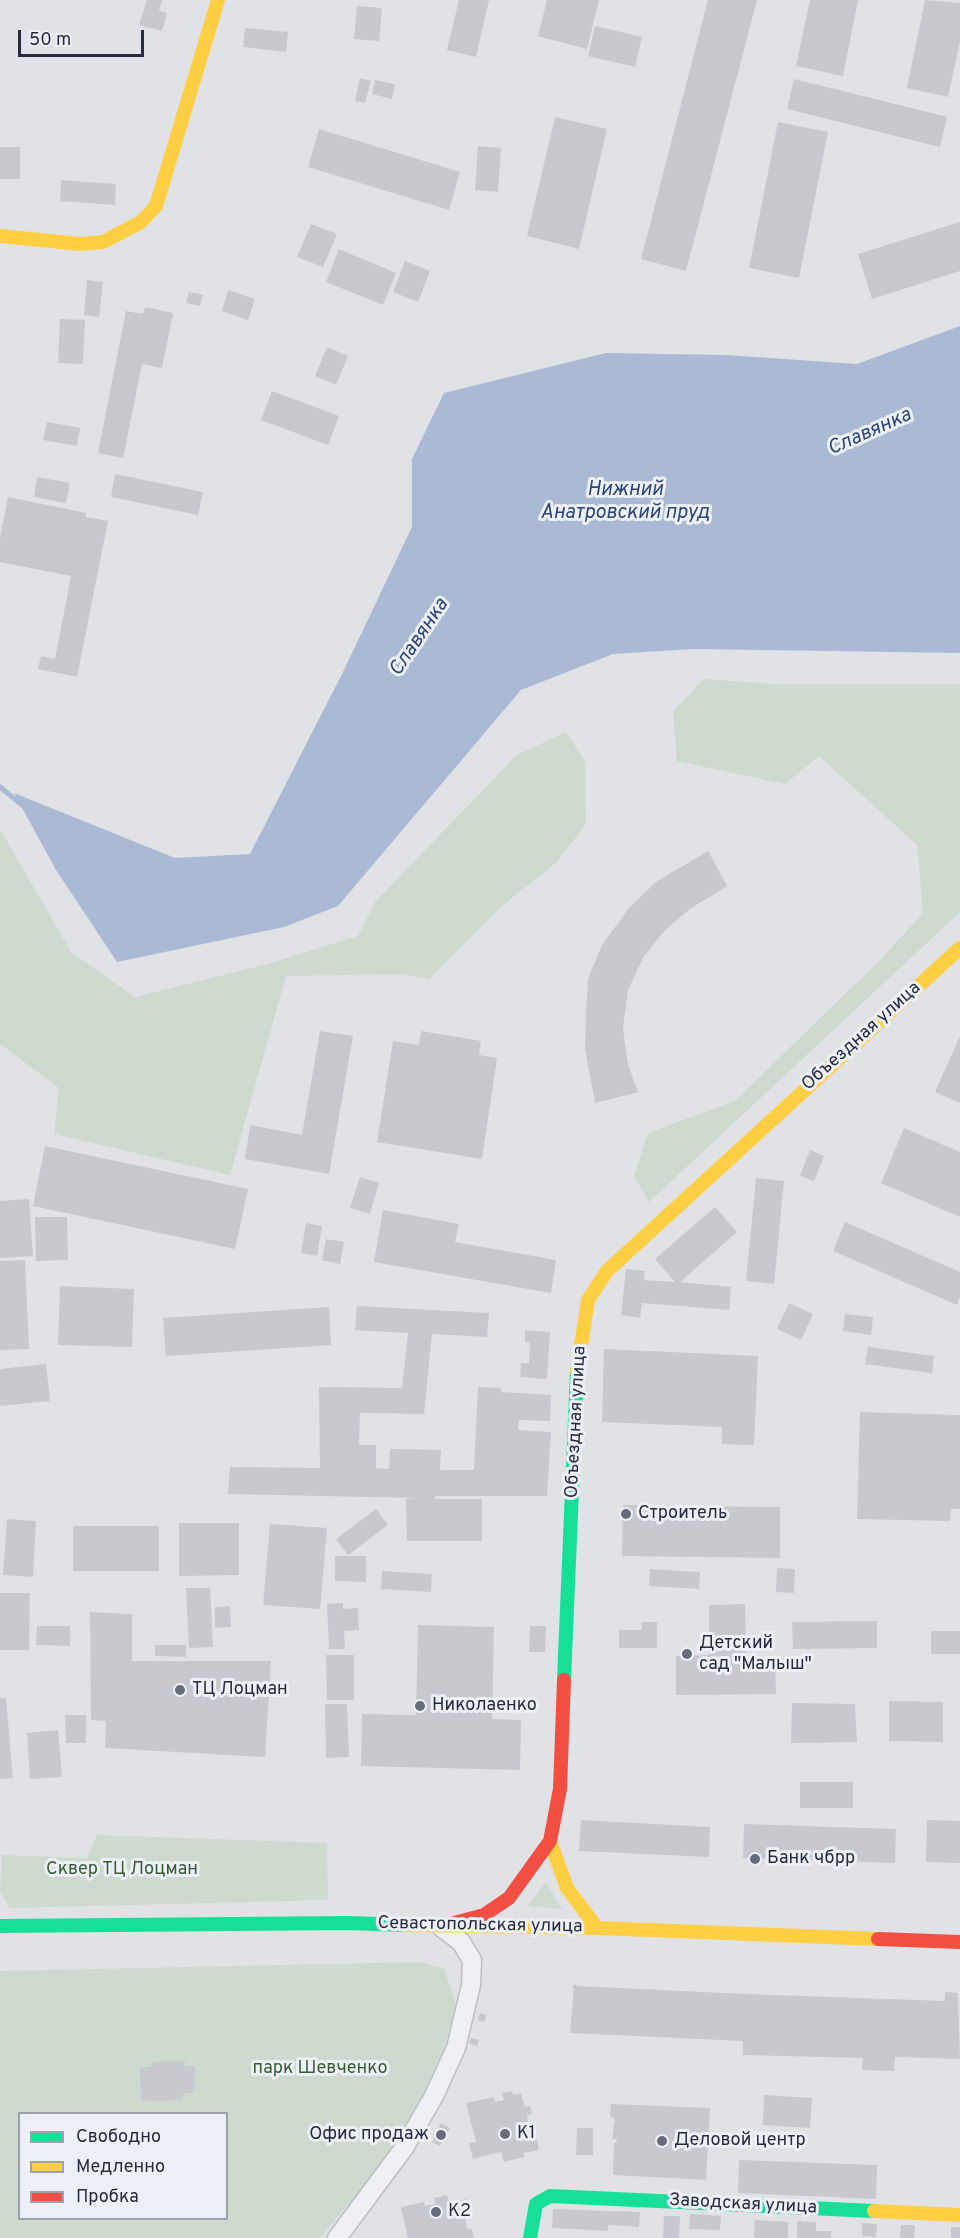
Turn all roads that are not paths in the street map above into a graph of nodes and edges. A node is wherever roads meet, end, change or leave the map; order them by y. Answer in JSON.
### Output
{"nodes":[{"id":1,"x":218,"y":0,"type":"edge"},
{"id":2,"x":0,"y":236,"type":"edge"},
{"id":3,"x":960,"y":948,"type":"edge"},
{"id":4,"x":550,"y":1841,"type":"junction"},
{"id":5,"x":0,"y":1926,"type":"edge"},
{"id":6,"x":441,"y":1927,"type":"junction"},
{"id":7,"x":597,"y":1928,"type":"junction"},
{"id":8,"x":960,"y":1942,"type":"edge"},
{"id":9,"x":960,"y":2215,"type":"edge"},
{"id":10,"x":337,"y":2238,"type":"edge"},
{"id":11,"x":530,"y":2238,"type":"edge"}],
"edges":[{"from":1,"to":2,"type":"main road"},
{"from":3,"to":4,"type":"main road","name":"Объездная улица"},
{"from":4,"to":6,"type":"main road","name":"Объездная улица"},
{"from":4,"to":7,"type":"main road"},
{"from":5,"to":6,"type":"main road","name":"Севастопольская улица"},
{"from":6,"to":7,"type":"main road","name":"Севастопольская улица"},
{"from":6,"to":10,"type":"street"},
{"from":7,"to":8,"type":"main road","name":"Севастопольская улица"},
{"from":9,"to":11,"type":"main road","name":"Заводская улица"}]}
